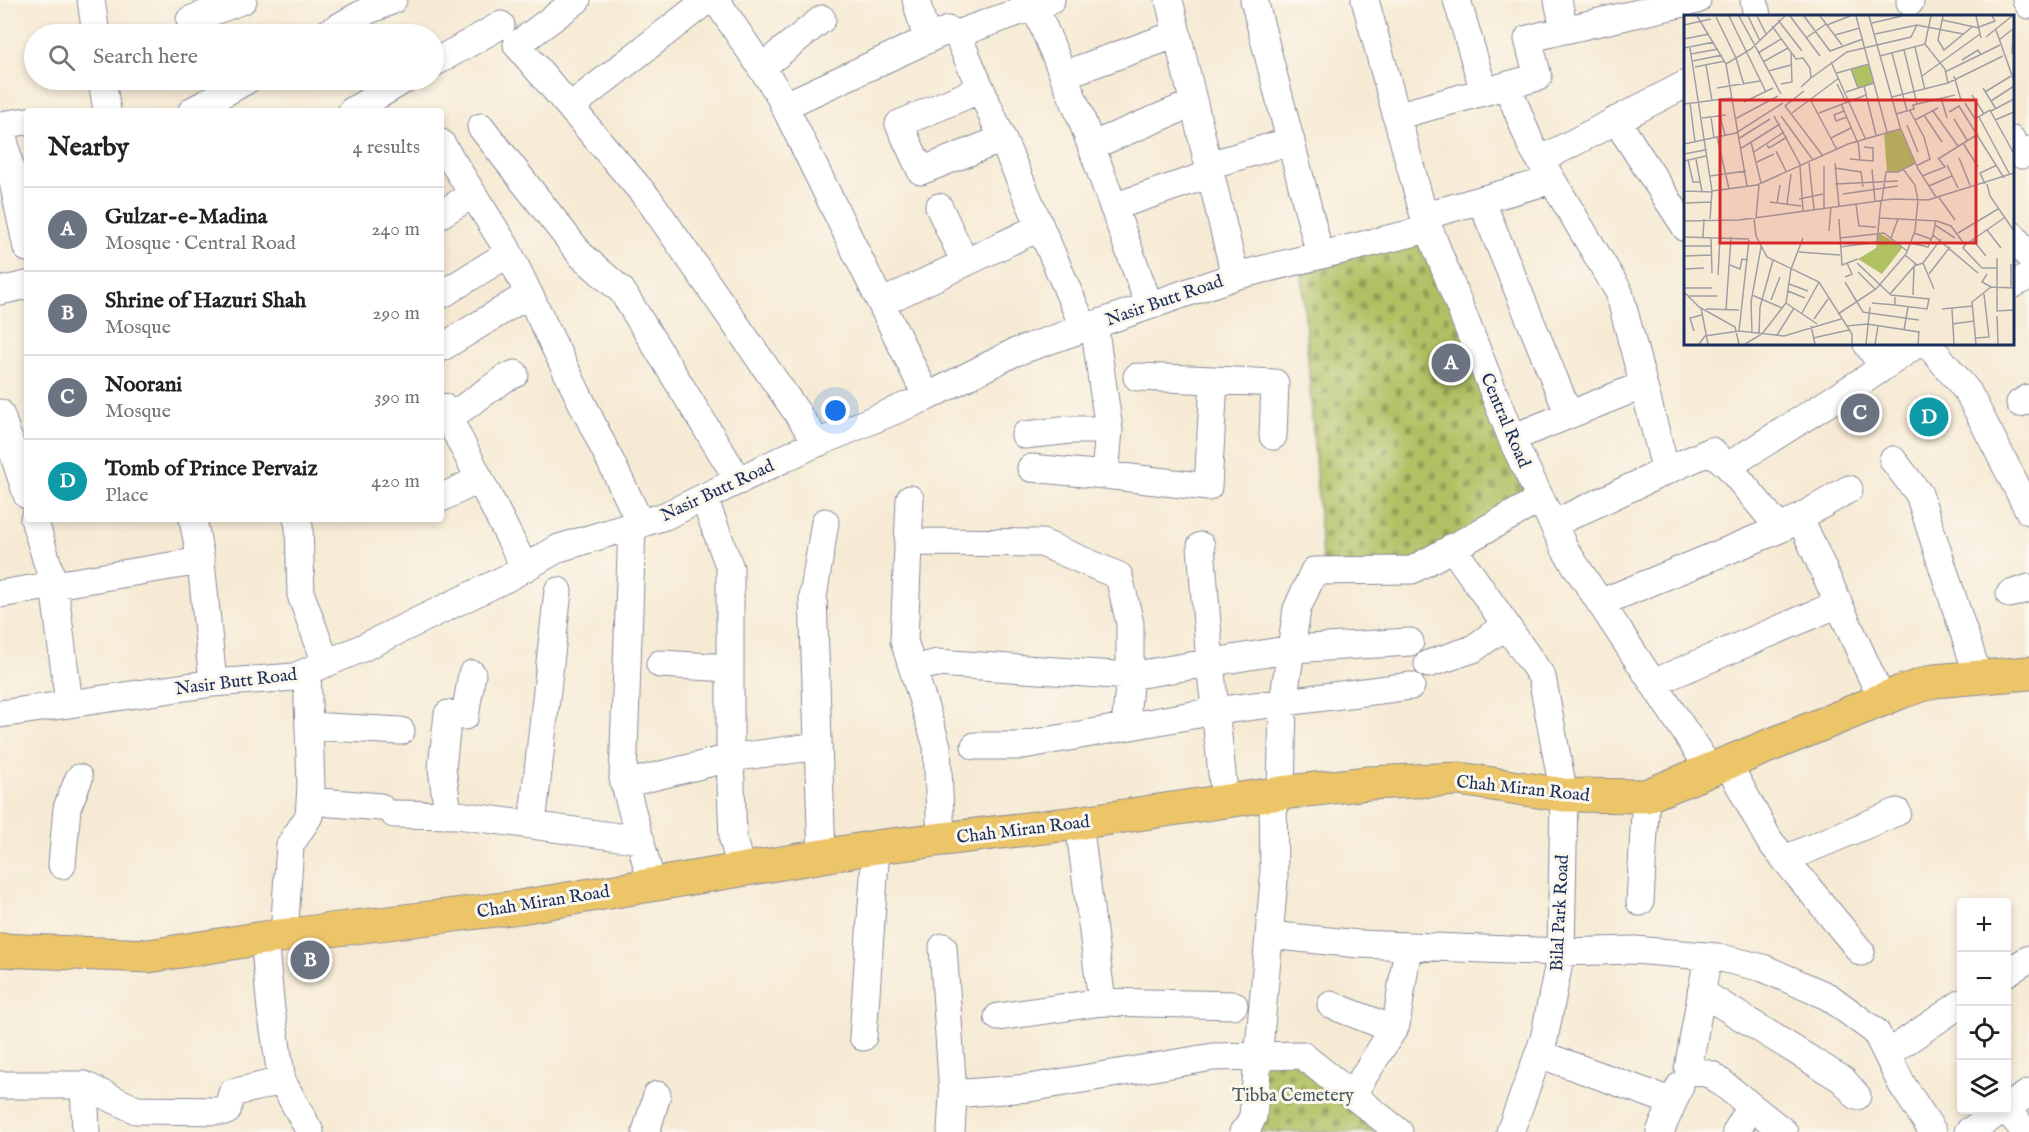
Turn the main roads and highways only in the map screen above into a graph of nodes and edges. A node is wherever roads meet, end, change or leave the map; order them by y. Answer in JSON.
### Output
{"nodes":[{"id":1,"x":2029,"y":673,"type":"edge"},
{"id":2,"x":0,"y":950,"type":"edge"}],
"edges":[{"from":1,"to":2,"type":"main road","name":"Chah Miran Road"}]}
